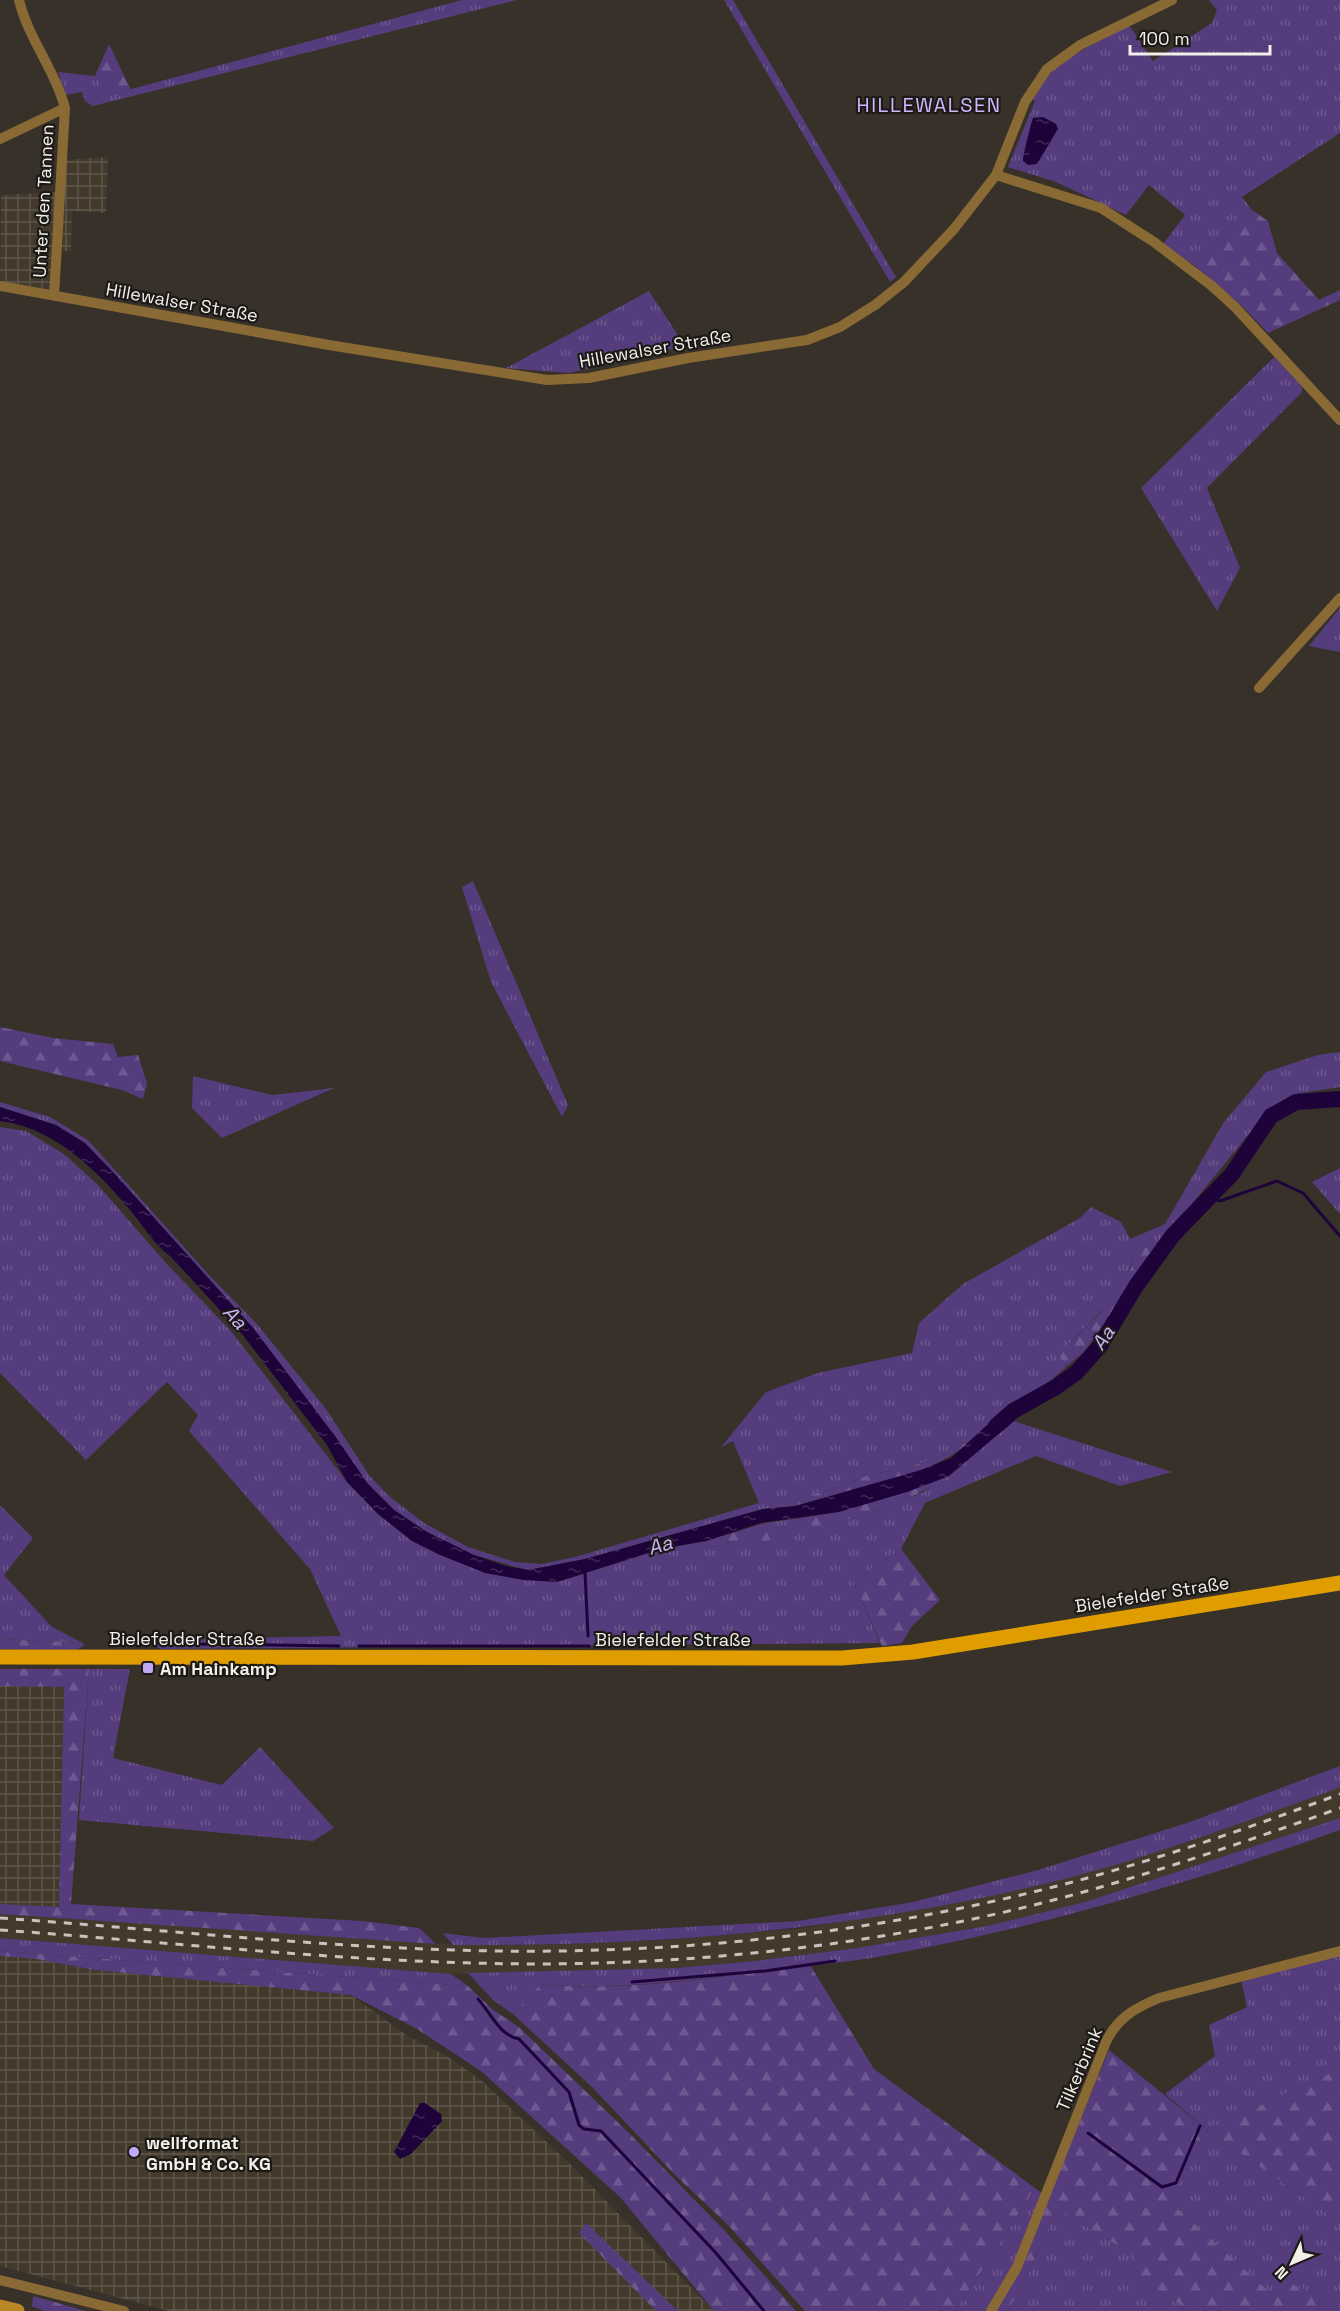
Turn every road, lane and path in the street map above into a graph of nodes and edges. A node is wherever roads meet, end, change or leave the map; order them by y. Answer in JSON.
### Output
{"nodes":[{"id":1,"x":20,"y":0,"type":"edge"},
{"id":2,"x":1172,"y":0,"type":"edge"},
{"id":3,"x":65,"y":108,"type":"junction"},
{"id":4,"x":0,"y":139,"type":"edge"},
{"id":5,"x":996,"y":175,"type":"junction"},
{"id":6,"x":0,"y":286,"type":"edge"},
{"id":7,"x":54,"y":296,"type":"junction"},
{"id":8,"x":1340,"y":420,"type":"edge"},
{"id":9,"x":1340,"y":598,"type":"edge"},
{"id":10,"x":1259,"y":688,"type":"dead end"},
{"id":11,"x":1340,"y":1583,"type":"edge"},
{"id":12,"x":0,"y":1657,"type":"edge"},
{"id":13,"x":1340,"y":1951,"type":"edge"},
{"id":14,"x":0,"y":2280,"type":"edge"},
{"id":15,"x":0,"y":2307,"type":"edge"},
{"id":16,"x":17,"y":2311,"type":"edge"},
{"id":17,"x":124,"y":2311,"type":"edge"},
{"id":18,"x":991,"y":2311,"type":"edge"}],
"edges":[{"from":1,"to":3,"type":"street"},
{"from":2,"to":5,"type":"street","name":"Hillewalser Straße"},
{"from":3,"to":4,"type":"street"},
{"from":3,"to":7,"type":"street","name":"Unter den Tannen"},
{"from":5,"to":7,"type":"street","name":"Hillewalser Straße"},
{"from":5,"to":8,"type":"street"},
{"from":6,"to":7,"type":"street","name":"Hillewalser Straße"},
{"from":9,"to":10,"type":"street"},
{"from":11,"to":12,"type":"main road","name":"Bielefelder Straße"},
{"from":13,"to":18,"type":"street","name":"Tilkerbrink"},
{"from":14,"to":17,"type":"street"},
{"from":15,"to":16,"type":"main road"}]}
